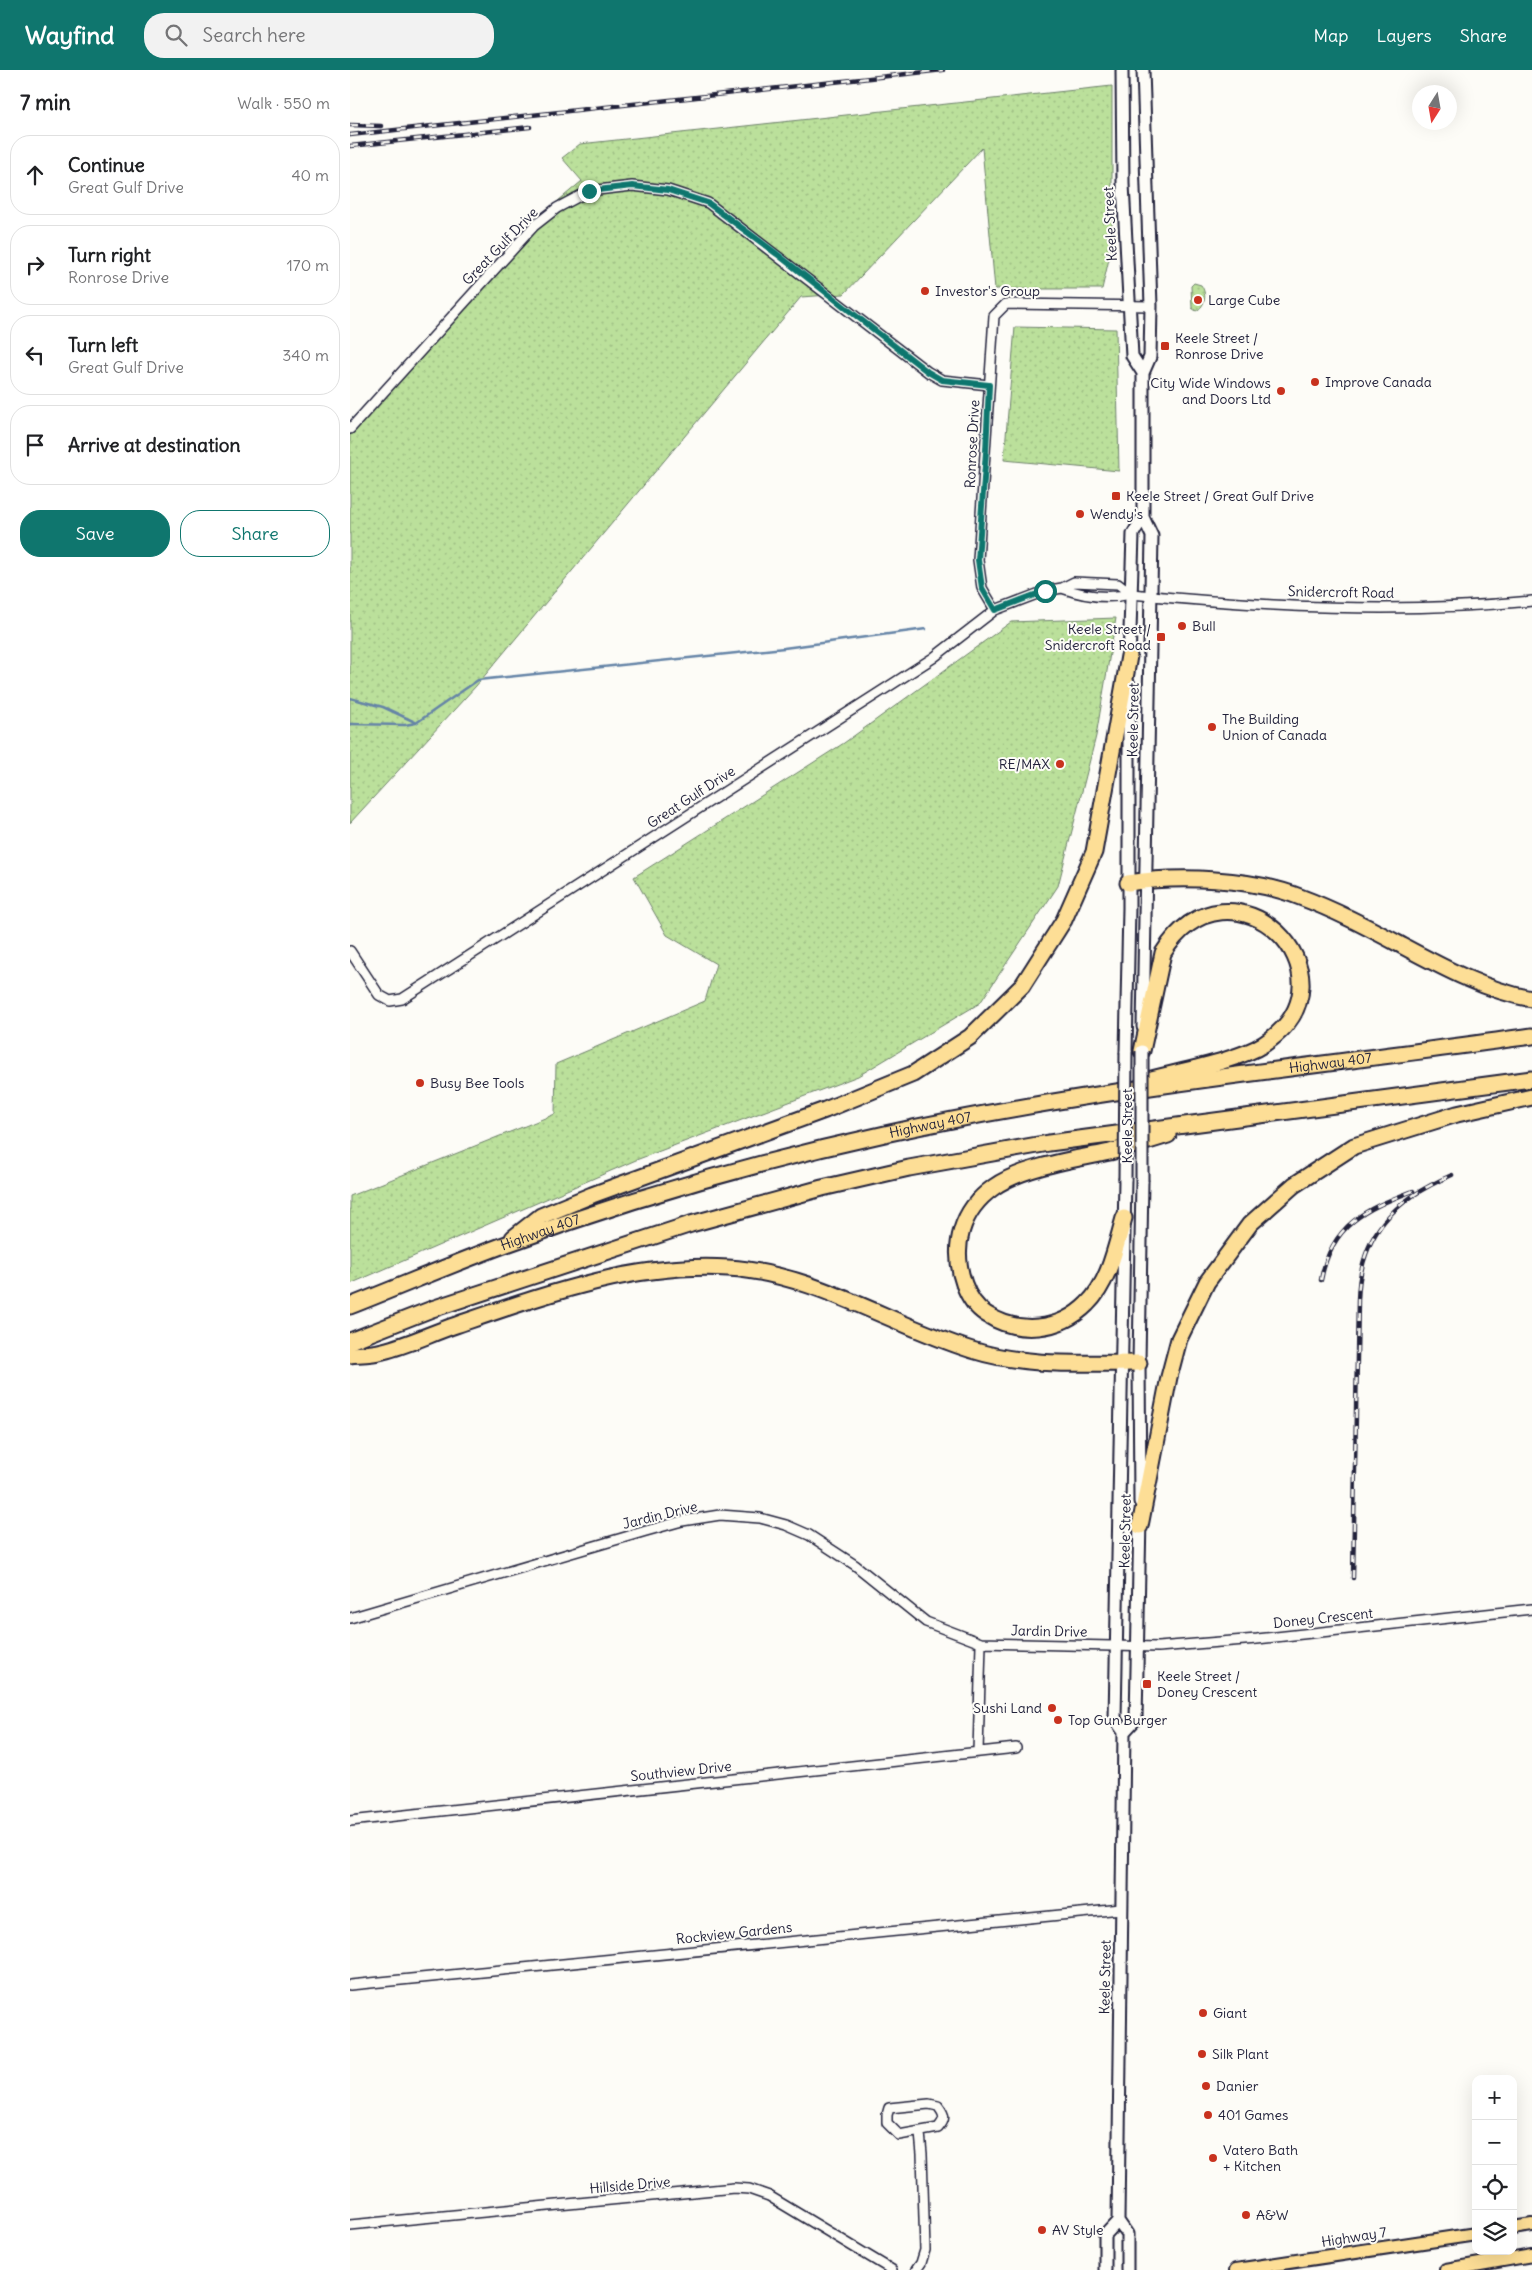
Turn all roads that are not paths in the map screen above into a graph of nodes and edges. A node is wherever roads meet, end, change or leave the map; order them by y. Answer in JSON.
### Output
{"nodes":[{"id":1,"x":1122,"y":70,"type":"edge"},
{"id":2,"x":1144,"y":70,"type":"edge"},
{"id":3,"x":1130,"y":306,"type":"junction"},
{"id":4,"x":1150,"y":306,"type":"junction"},
{"id":5,"x":1143,"y":372,"type":"junction"},
{"id":6,"x":989,"y":385,"type":"junction"},
{"id":7,"x":350,"y":429,"type":"edge"},
{"id":8,"x":1143,"y":517,"type":"junction"},
{"id":9,"x":1131,"y":594,"type":"junction"},
{"id":10,"x":1151,"y":596,"type":"junction"},
{"id":11,"x":1532,"y":601,"type":"edge"},
{"id":12,"x":995,"y":610,"type":"junction"},
{"id":13,"x":1129,"y":656,"type":"junction"},
{"id":14,"x":1145,"y":880,"type":"junction"},
{"id":15,"x":1128,"y":883,"type":"junction"},
{"id":16,"x":350,"y":951,"type":"edge"},
{"id":17,"x":1532,"y":998,"type":"edge"},
{"id":18,"x":1532,"y":1036,"type":"edge"},
{"id":19,"x":1142,"y":1051,"type":"junction"},
{"id":20,"x":1532,"y":1079,"type":"edge"},
{"id":21,"x":1087,"y":1096,"type":"junction"},
{"id":22,"x":1532,"y":1097,"type":"edge"},
{"id":23,"x":1217,"y":1121,"type":"junction"},
{"id":24,"x":1124,"y":1218,"type":"junction"},
{"id":25,"x":505,"y":1245,"type":"junction"},
{"id":26,"x":350,"y":1306,"type":"edge"},
{"id":27,"x":350,"y":1341,"type":"edge"},
{"id":28,"x":350,"y":1355,"type":"edge"},
{"id":29,"x":1122,"y":1363,"type":"junction"},
{"id":30,"x":1139,"y":1363,"type":"junction"},
{"id":31,"x":1140,"y":1526,"type":"junction"},
{"id":32,"x":1532,"y":1609,"type":"edge"},
{"id":33,"x":350,"y":1618,"type":"edge"},
{"id":34,"x":981,"y":1643,"type":"junction"},
{"id":35,"x":1116,"y":1646,"type":"junction"},
{"id":36,"x":1138,"y":1647,"type":"junction"},
{"id":37,"x":1124,"y":1732,"type":"junction"},
{"id":38,"x":1016,"y":1748,"type":"dead end"},
{"id":39,"x":978,"y":1752,"type":"junction"},
{"id":40,"x":350,"y":1821,"type":"edge"},
{"id":41,"x":1121,"y":1909,"type":"junction"},
{"id":42,"x":350,"y":1985,"type":"edge"},
{"id":43,"x":920,"y":2133,"type":"junction"},
{"id":44,"x":1118,"y":2221,"type":"junction"},
{"id":45,"x":350,"y":2225,"type":"edge"},
{"id":46,"x":1532,"y":2226,"type":"edge"},
{"id":47,"x":1517,"y":2228,"type":"edge"},
{"id":48,"x":1472,"y":2235,"type":"edge"},
{"id":49,"x":1532,"y":2255,"type":"edge"},
{"id":50,"x":892,"y":2270,"type":"edge"},
{"id":51,"x":916,"y":2270,"type":"edge"},
{"id":52,"x":1105,"y":2270,"type":"edge"},
{"id":53,"x":1127,"y":2270,"type":"edge"},
{"id":54,"x":1236,"y":2270,"type":"edge"},
{"id":55,"x":1446,"y":2270,"type":"edge"}],
"edges":[{"from":1,"to":3,"type":"main road","name":"Keele Street"},
{"from":2,"to":4,"type":"main road","name":"Keele Street"},
{"from":3,"to":4,"type":"street","name":"Ronrose Drive"},
{"from":3,"to":5,"type":"main road","name":"Keele Street"},
{"from":3,"to":6,"type":"street","name":"Ronrose Drive"},
{"from":4,"to":5,"type":"main road","name":"Keele Street"},
{"from":5,"to":8,"type":"main road","name":"Keele Street"},
{"from":6,"to":7,"type":"street","name":"Great Gulf Drive"},
{"from":6,"to":12,"type":"street","name":"Ronrose Drive"},
{"from":8,"to":9,"type":"main road","name":"Keele Street"},
{"from":8,"to":10,"type":"main road","name":"Keele Street"},
{"from":9,"to":10,"type":"street","name":"Snidercroft Road"},
{"from":9,"to":12,"type":"street","name":"Great Gulf Drive"},
{"from":9,"to":13,"type":"main road","name":"Keele Street"},
{"from":10,"to":11,"type":"street","name":"Snidercroft Road"},
{"from":10,"to":14,"type":"main road","name":"Keele Street"},
{"from":12,"to":16,"type":"street","name":"Great Gulf Drive"},
{"from":13,"to":15,"type":"main road","name":"Keele Street"},
{"from":13,"to":25,"type":"highway"},
{"from":14,"to":15,"type":"highway"},
{"from":14,"to":17,"type":"highway"},
{"from":14,"to":19,"type":"main road","name":"Keele Street"},
{"from":15,"to":24,"type":"main road","name":"Keele Street","bridge":true},
{"from":18,"to":21,"type":"highway","name":"Highway 407"},
{"from":19,"to":21,"type":"highway"},
{"from":19,"to":30,"type":"main road","name":"Keele Street","bridge":true},
{"from":20,"to":23,"type":"highway"},
{"from":21,"to":25,"type":"highway","name":"Highway 407"},
{"from":22,"to":31,"type":"highway"},
{"from":23,"to":24,"type":"highway"},
{"from":23,"to":27,"type":"highway"},
{"from":24,"to":29,"type":"main road","name":"Keele Street"},
{"from":25,"to":26,"type":"highway","name":"Highway 407"},
{"from":28,"to":29,"type":"highway"},
{"from":29,"to":30,"type":"highway"},
{"from":29,"to":35,"type":"main road","name":"Keele Street"},
{"from":30,"to":31,"type":"main road","name":"Keele Street"},
{"from":31,"to":36,"type":"main road","name":"Keele Street"},
{"from":32,"to":36,"type":"street","name":"Doney Crescent"},
{"from":33,"to":34,"type":"street","name":"Jardin Drive"},
{"from":34,"to":35,"type":"street","name":"Jardin Drive"},
{"from":34,"to":39,"type":"street"},
{"from":35,"to":36,"type":"street","name":"Doney Crescent"},
{"from":35,"to":37,"type":"main road","name":"Keele Street"},
{"from":36,"to":37,"type":"main road","name":"Keele Street"},
{"from":37,"to":41,"type":"main road","name":"Keele Street"},
{"from":38,"to":39,"type":"street","name":"Southview Drive"},
{"from":39,"to":40,"type":"street","name":"Southview Drive"},
{"from":41,"to":42,"type":"street","name":"Rockview Gardens"},
{"from":41,"to":44,"type":"main road","name":"Keele Street"},
{"from":43,"to":43,"type":"street"},
{"from":43,"to":51,"type":"street"},
{"from":44,"to":52,"type":"main road"},
{"from":44,"to":53,"type":"main road","name":"Keele Street"},
{"from":45,"to":50,"type":"street","name":"Hillside Drive"},
{"from":46,"to":47,"type":"main road"},
{"from":48,"to":54,"type":"main road","name":"Highway 7"},
{"from":49,"to":55,"type":"main road"}]}
